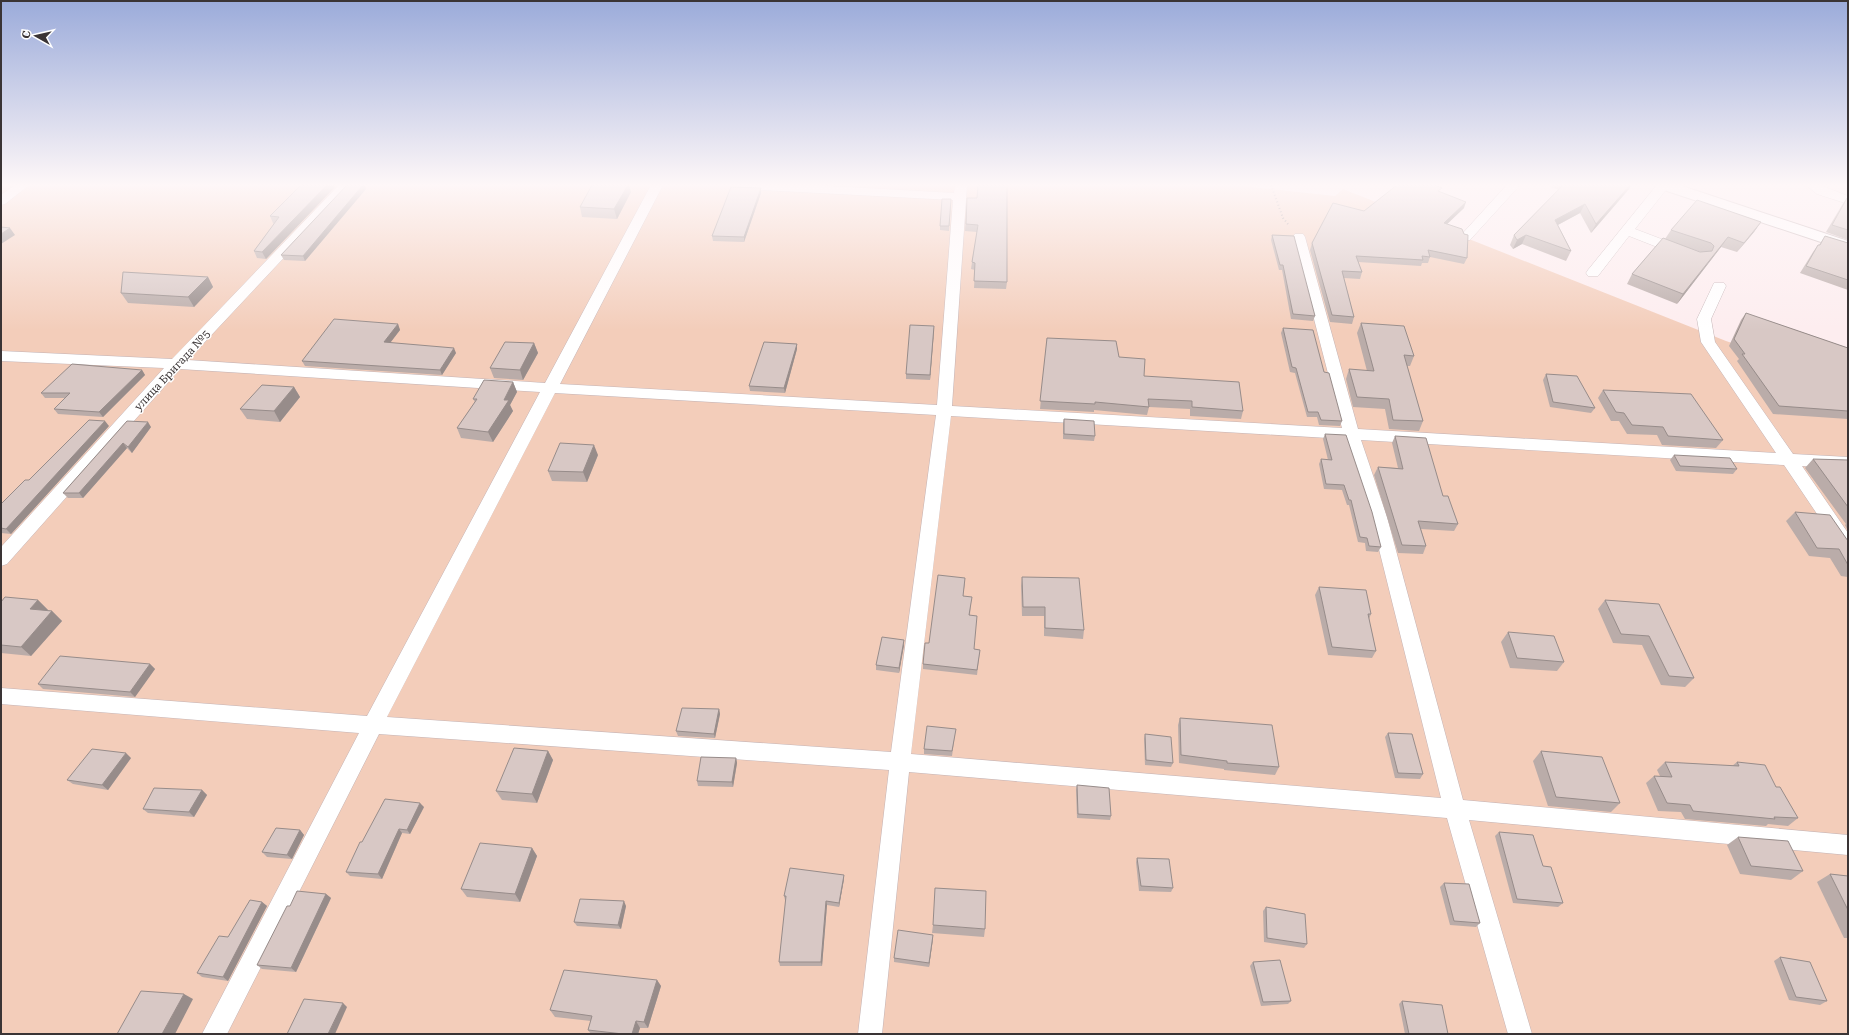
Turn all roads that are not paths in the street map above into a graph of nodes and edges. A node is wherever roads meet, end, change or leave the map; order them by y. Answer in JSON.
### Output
{"nodes":[{"id":1,"x":300,"y":233,"type":"edge"},
{"id":2,"x":632,"y":233,"type":"edge"},
{"id":3,"x":957,"y":233,"type":"edge"},
{"id":4,"x":1469,"y":233,"type":"edge"},
{"id":5,"x":1623,"y":233,"type":"edge"},
{"id":6,"x":1633,"y":233,"type":"edge"},
{"id":7,"x":1809,"y":233,"type":"edge"},
{"id":8,"x":1466,"y":236,"type":"edge"},
{"id":9,"x":1299,"y":237,"type":"road end"},
{"id":10,"x":1848,"y":246,"type":"edge"},
{"id":11,"x":1692,"y":255,"type":"edge"},
{"id":12,"x":1593,"y":273,"type":"dead end"},
{"id":13,"x":1719,"y":286,"type":"dead end"},
{"id":14,"x":1,"y":356,"type":"edge"},
{"id":15,"x":176,"y":364,"type":"junction"},
{"id":16,"x":550,"y":388,"type":"junction"},
{"id":17,"x":944,"y":410,"type":"junction"},
{"id":18,"x":1351,"y":433,"type":"junction"},
{"id":19,"x":1787,"y":459,"type":"junction"},
{"id":20,"x":1848,"y":462,"type":"edge"},
{"id":21,"x":1848,"y":546,"type":"edge"},
{"id":22,"x":1,"y":559,"type":"edge"},
{"id":23,"x":1,"y":696,"type":"edge"},
{"id":24,"x":373,"y":725,"type":"junction"},
{"id":25,"x":900,"y":762,"type":"junction"},
{"id":26,"x":1455,"y":809,"type":"junction"},
{"id":27,"x":1848,"y":845,"type":"edge"},
{"id":28,"x":214,"y":1034,"type":"edge"},
{"id":29,"x":870,"y":1034,"type":"edge"},
{"id":30,"x":1520,"y":1034,"type":"edge"}],
"edges":[{"from":1,"to":15,"type":"lane","name":"улица Бригада №5"},
{"from":2,"to":16,"type":"lane"},
{"from":3,"to":17,"type":"lane"},
{"from":4,"to":8,"type":"lane"},
{"from":5,"to":12,"type":"lane"},
{"from":6,"to":11,"type":"lane"},
{"from":7,"to":10,"type":"street"},
{"from":9,"to":18,"type":"lane"},
{"from":13,"to":19,"type":"lane"},
{"from":14,"to":15,"type":"lane"},
{"from":15,"to":16,"type":"lane"},
{"from":15,"to":22,"type":"lane","name":"улица Бригада №5"},
{"from":16,"to":17,"type":"lane"},
{"from":16,"to":24,"type":"lane"},
{"from":17,"to":18,"type":"lane"},
{"from":17,"to":25,"type":"lane"},
{"from":18,"to":19,"type":"lane"},
{"from":18,"to":26,"type":"lane"},
{"from":19,"to":20,"type":"lane"},
{"from":19,"to":21,"type":"lane"},
{"from":23,"to":24,"type":"lane"},
{"from":24,"to":25,"type":"lane"},
{"from":24,"to":28,"type":"lane"},
{"from":25,"to":26,"type":"lane"},
{"from":25,"to":29,"type":"lane"},
{"from":26,"to":27,"type":"lane"},
{"from":26,"to":30,"type":"lane"}]}
